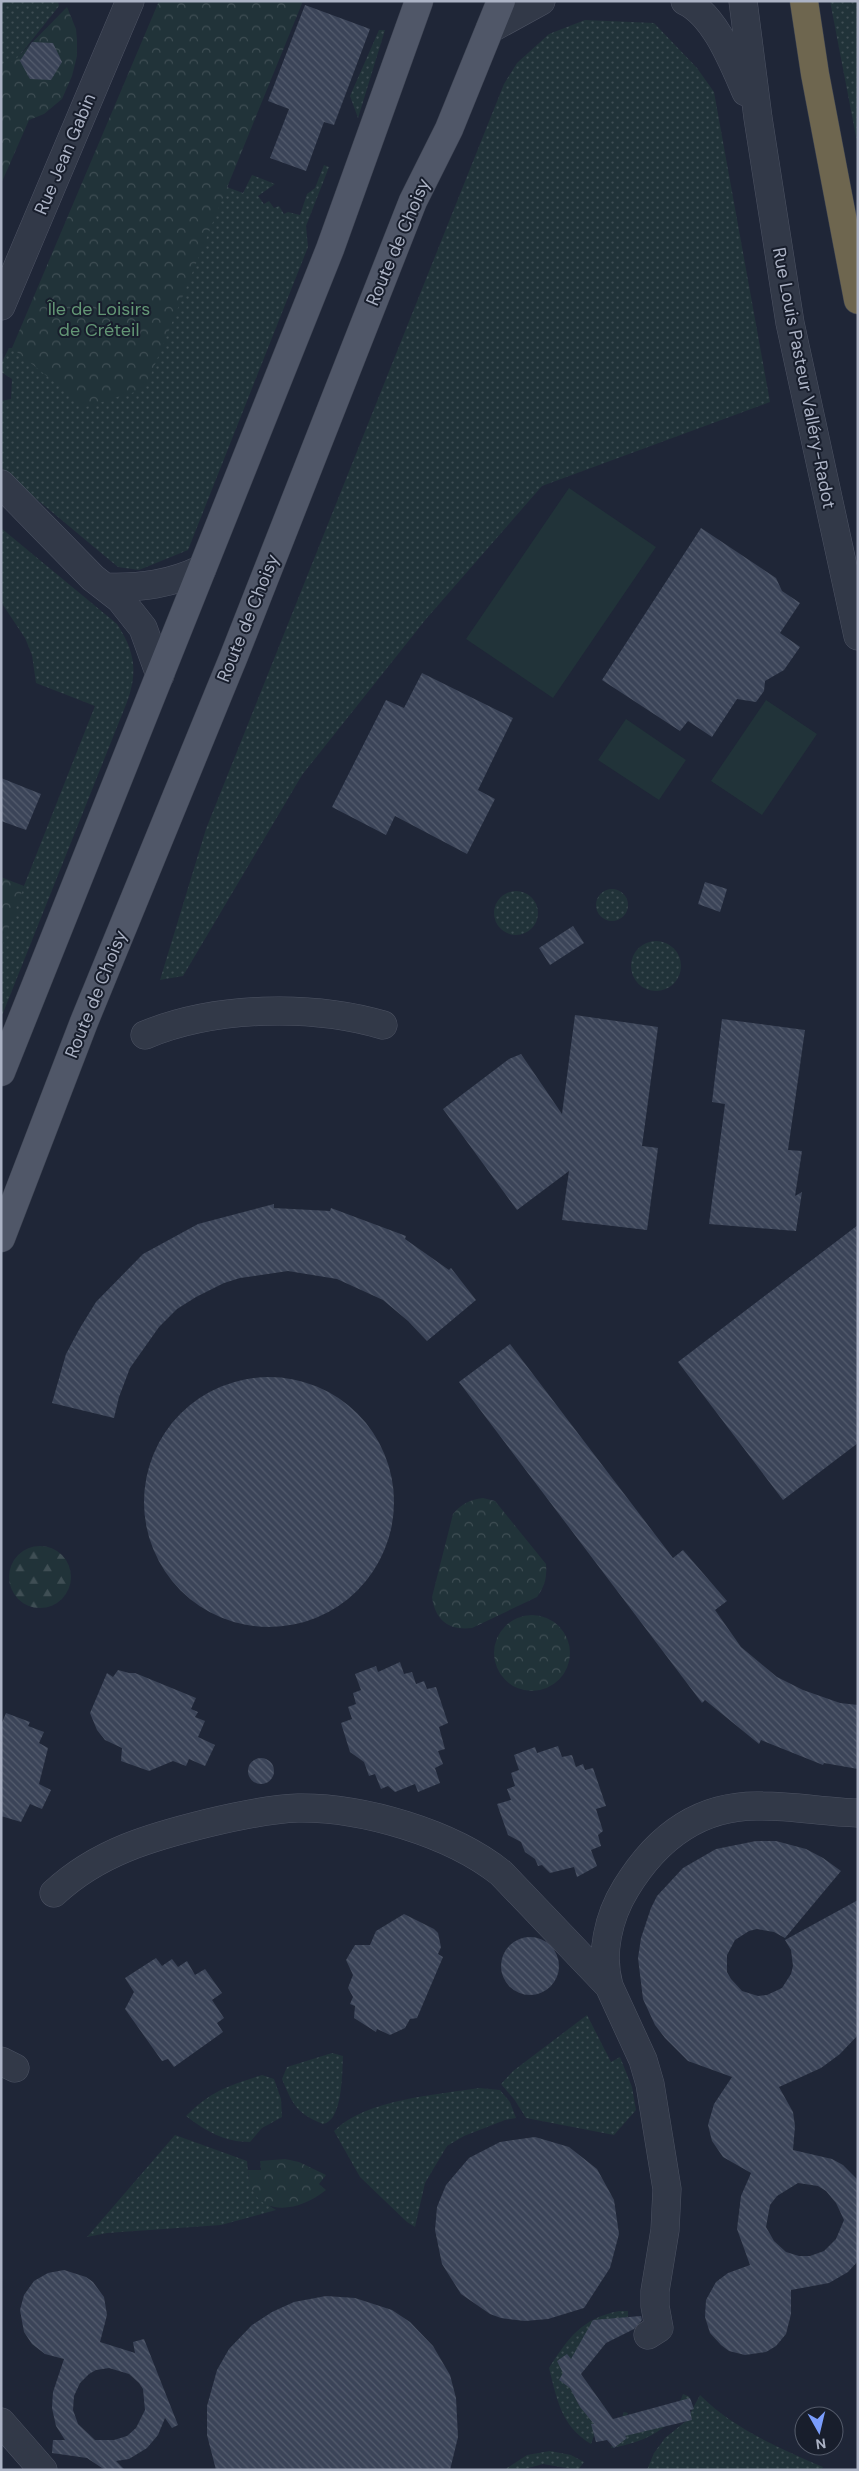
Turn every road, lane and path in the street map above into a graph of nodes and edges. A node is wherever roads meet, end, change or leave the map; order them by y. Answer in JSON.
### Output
{"nodes":[{"id":1,"x":130,"y":1,"type":"edge"},
{"id":2,"x":419,"y":1,"type":"edge"},
{"id":3,"x":501,"y":1,"type":"edge"},
{"id":4,"x":541,"y":1,"type":"edge"},
{"id":5,"x":685,"y":1,"type":"edge"},
{"id":6,"x":743,"y":1,"type":"edge"},
{"id":7,"x":804,"y":1,"type":"edge"},
{"id":8,"x":490,"y":29,"type":"junction"},
{"id":9,"x":758,"y":118,"type":"junction"},
{"id":10,"x":858,"y":300,"type":"edge"},
{"id":11,"x":1,"y":306,"type":"edge"},
{"id":12,"x":2,"y":486,"type":"edge"},
{"id":13,"x":202,"y":570,"type":"junction"},
{"id":14,"x":107,"y":587,"type":"junction"},
{"id":15,"x":858,"y":636,"type":"edge"},
{"id":16,"x":160,"y":675,"type":"junction"},
{"id":17,"x":384,"y":1025,"type":"dead end"},
{"id":18,"x":145,"y":1035,"type":"dead end"},
{"id":19,"x":1,"y":1072,"type":"edge"},
{"id":20,"x":1,"y":1238,"type":"edge"},
{"id":21,"x":858,"y":1813,"type":"edge"},
{"id":22,"x":54,"y":1893,"type":"dead end"},
{"id":23,"x":609,"y":1986,"type":"junction"},
{"id":24,"x":648,"y":2335,"type":"dead end"},
{"id":25,"x":1,"y":2422,"type":"edge"},
{"id":26,"x":43,"y":2470,"type":"edge"}],
"edges":[{"from":1,"to":11,"type":"street","name":"Rue Jean Gabin"},
{"from":2,"to":13,"type":"main road"},
{"from":3,"to":8,"type":"main road","name":"Route de Choisy"},
{"from":4,"to":8,"type":"street"},
{"from":5,"to":9,"type":"street"},
{"from":6,"to":9,"type":"street"},
{"from":7,"to":10,"type":"highway"},
{"from":8,"to":20,"type":"main road","name":"Route de Choisy"},
{"from":9,"to":15,"type":"street","name":"Rue Louis Pasteur Valléry-Radot"},
{"from":12,"to":14,"type":"street"},
{"from":13,"to":14,"type":"street"},
{"from":13,"to":16,"type":"main road"},
{"from":14,"to":16,"type":"street"},
{"from":16,"to":19,"type":"main road"},
{"from":17,"to":18,"type":"street"},
{"from":21,"to":23,"type":"street"},
{"from":22,"to":23,"type":"street"},
{"from":23,"to":24,"type":"street"},
{"from":25,"to":26,"type":"street"}]}
